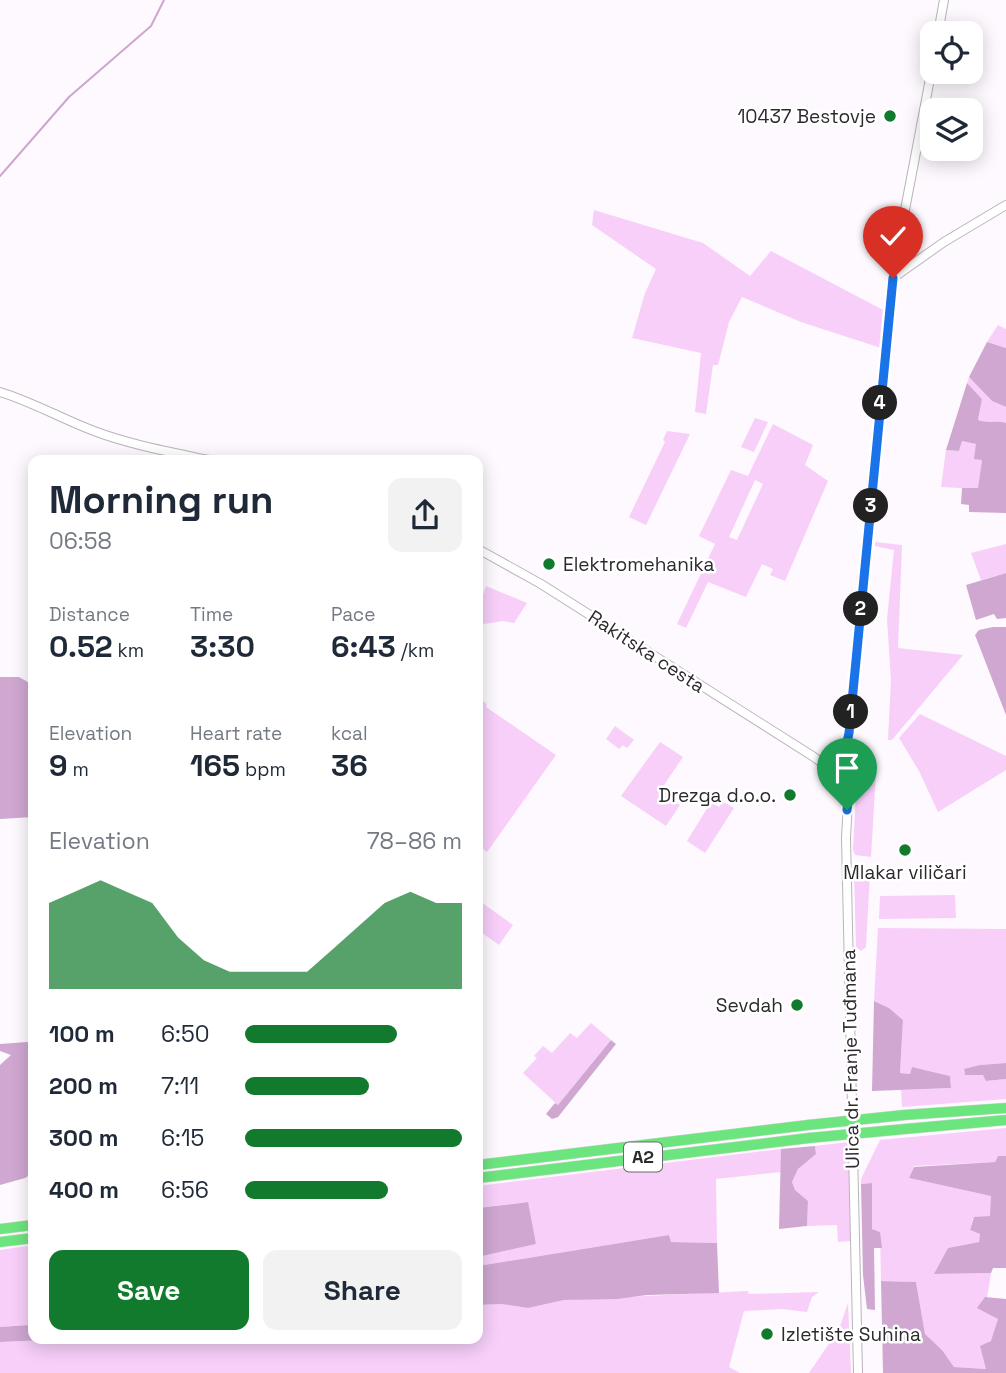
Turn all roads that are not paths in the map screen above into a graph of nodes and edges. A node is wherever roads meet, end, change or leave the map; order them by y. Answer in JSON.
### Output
{"nodes":[{"id":1,"x":944,"y":0,"type":"edge"},
{"id":2,"x":940,"y":21,"type":"edge"},
{"id":3,"x":929,"y":84,"type":"edge"},
{"id":4,"x":1006,"y":205,"type":"edge"},
{"id":5,"x":893,"y":278,"type":"junction"},
{"id":6,"x":0,"y":392,"type":"edge"},
{"id":7,"x":187,"y":455,"type":"edge"},
{"id":8,"x":483,"y":552,"type":"edge"},
{"id":9,"x":849,"y":733,"type":"junction"},
{"id":10,"x":814,"y":757,"type":"junction"},
{"id":11,"x":856,"y":762,"type":"junction"},
{"id":12,"x":841,"y":763,"type":"junction"},
{"id":13,"x":840,"y":779,"type":"junction"},
{"id":14,"x":854,"y":783,"type":"junction"},
{"id":15,"x":848,"y":801,"type":"junction"},
{"id":16,"x":1006,"y":1108,"type":"edge"},
{"id":17,"x":1006,"y":1120,"type":"edge"},
{"id":18,"x":483,"y":1164,"type":"edge"},
{"id":19,"x":483,"y":1177,"type":"edge"},
{"id":20,"x":28,"y":1226,"type":"edge"},
{"id":21,"x":0,"y":1229,"type":"edge"},
{"id":22,"x":28,"y":1239,"type":"edge"},
{"id":23,"x":0,"y":1242,"type":"edge"},
{"id":24,"x":858,"y":1373,"type":"edge"}],
"edges":[{"from":1,"to":2,"type":"main road"},
{"from":3,"to":5,"type":"main road"},
{"from":4,"to":5,"type":"main road"},
{"from":5,"to":9,"type":"main road"},
{"from":6,"to":7,"type":"main road"},
{"from":8,"to":10,"type":"main road","name":"Rakitska cesta"},
{"from":9,"to":11,"type":"main road"},
{"from":9,"to":12,"type":"main road"},
{"from":10,"to":12,"type":"main road","name":"Rakitska cesta"},
{"from":10,"to":13,"type":"main road","name":"Rakitska cesta"},
{"from":11,"to":12,"type":"main road"},
{"from":11,"to":14,"type":"main road"},
{"from":12,"to":13,"type":"main road"},
{"from":13,"to":14,"type":"main road"},
{"from":13,"to":15,"type":"main road","name":"Ulica dr. Franje Tuđmana"},
{"from":14,"to":15,"type":"main road","name":"Ulica dr. Franje Tuđmana"},
{"from":15,"to":24,"type":"main road","name":"Ulica dr. Franje Tuđmana"},
{"from":16,"to":18,"type":"highway","number":"A2","bridge":true},
{"from":17,"to":19,"type":"highway","number":"A2","bridge":true},
{"from":20,"to":21,"type":"highway"},
{"from":22,"to":23,"type":"highway"}]}
